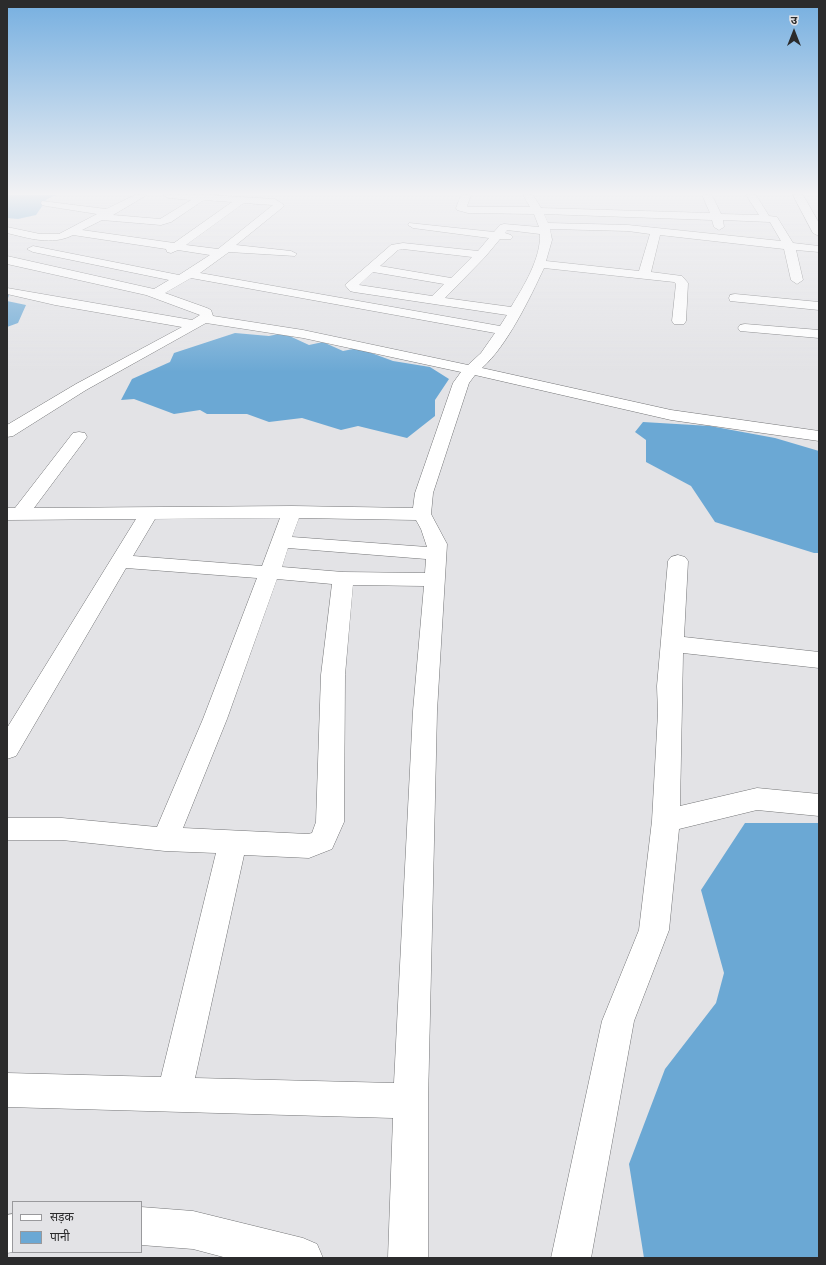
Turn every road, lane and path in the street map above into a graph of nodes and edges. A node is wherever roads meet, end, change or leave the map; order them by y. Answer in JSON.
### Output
{"nodes":[{"id":1,"x":71,"y":254,"type":"edge"},
{"id":2,"x":165,"y":254,"type":"edge"},
{"id":3,"x":217,"y":254,"type":"edge"},
{"id":4,"x":385,"y":254,"type":"edge"},
{"id":5,"x":471,"y":254,"type":"edge"},
{"id":6,"x":540,"y":254,"type":"edge"},
{"id":7,"x":649,"y":254,"type":"edge"},
{"id":8,"x":791,"y":254,"type":"edge"},
{"id":9,"x":481,"y":255,"type":"joint"},
{"id":10,"x":160,"y":257,"type":"dead end"},
{"id":11,"x":7,"y":260,"type":"edge"},
{"id":12,"x":538,"y":264,"type":"junction"},
{"id":13,"x":372,"y":268,"type":"junction"},
{"id":14,"x":189,"y":273,"type":"junction"},
{"id":15,"x":644,"y":275,"type":"junction"},
{"id":16,"x":797,"y":280,"type":"dead end"},
{"id":17,"x":453,"y":282,"type":"junction"},
{"id":18,"x":9,"y":291,"type":"dead end"},
{"id":19,"x":154,"y":294,"type":"junction"},
{"id":20,"x":735,"y":298,"type":"dead end"},
{"id":21,"x":436,"y":299,"type":"junction"},
{"id":22,"x":819,"y":306,"type":"edge"},
{"id":23,"x":338,"y":313,"type":"dead end"},
{"id":24,"x":679,"y":321,"type":"dead end"},
{"id":25,"x":199,"y":322,"type":"junction"},
{"id":26,"x":416,"y":328,"type":"dead end"},
{"id":27,"x":745,"y":328,"type":"dead end"},
{"id":28,"x":500,"y":329,"type":"junction"},
{"id":29,"x":819,"y":334,"type":"edge"},
{"id":30,"x":471,"y":369,"type":"junction"},
{"id":31,"x":560,"y":380,"type":"dead end"},
{"id":32,"x":36,"y":413,"type":"junction"},
{"id":33,"x":7,"y":417,"type":"edge"},
{"id":34,"x":819,"y":423,"type":"edge"},
{"id":35,"x":7,"y":432,"type":"edge"},
{"id":36,"x":819,"y":436,"type":"edge"},
{"id":37,"x":79,"y":437,"type":"dead end"},
{"id":38,"x":292,"y":512,"type":"junction"},
{"id":39,"x":149,"y":513,"type":"junction"},
{"id":40,"x":14,"y":514,"type":"edge"},
{"id":41,"x":422,"y":514,"type":"junction"},
{"id":42,"x":280,"y":542,"type":"junction"},
{"id":43,"x":436,"y":554,"type":"junction"},
{"id":44,"x":121,"y":561,"type":"junction"},
{"id":45,"x":678,"y":561,"type":"dead end"},
{"id":46,"x":269,"y":572,"type":"junction"},
{"id":47,"x":343,"y":578,"type":"junction"},
{"id":48,"x":434,"y":580,"type":"junction"},
{"id":49,"x":674,"y":644,"type":"junction"},
{"id":50,"x":819,"y":660,"type":"edge"},
{"id":51,"x":7,"y":749,"type":"edge"},
{"id":52,"x":819,"y":805,"type":"edge"},
{"id":53,"x":666,"y":821,"type":"junction"},
{"id":54,"x":7,"y":829,"type":"edge"},
{"id":55,"x":164,"y":839,"type":"junction"},
{"id":56,"x":233,"y":842,"type":"junction"},
{"id":57,"x":7,"y":1090,"type":"edge"},
{"id":58,"x":174,"y":1094,"type":"junction"},
{"id":59,"x":411,"y":1101,"type":"junction"},
{"id":60,"x":142,"y":1226,"type":"edge"},
{"id":61,"x":303,"y":1258,"type":"edge"},
{"id":62,"x":408,"y":1258,"type":"edge"},
{"id":63,"x":571,"y":1258,"type":"edge"}],
"edges":[{"from":1,"to":14,"type":"street"},
{"from":2,"to":10,"type":"street"},
{"from":3,"to":14,"type":"street"},
{"from":4,"to":13,"type":"street"},
{"from":5,"to":9,"type":"street"},
{"from":6,"to":12,"type":"street"},
{"from":7,"to":15,"type":"street"},
{"from":8,"to":16,"type":"street"},
{"from":9,"to":17,"type":"street"},
{"from":11,"to":19,"type":"street"},
{"from":12,"to":15,"type":"street"},
{"from":12,"to":28,"type":"street"},
{"from":13,"to":17,"type":"street"},
{"from":13,"to":21,"type":"street"},
{"from":14,"to":19,"type":"street"},
{"from":14,"to":28,"type":"street"},
{"from":15,"to":24,"type":"street"},
{"from":17,"to":21,"type":"street"},
{"from":18,"to":25,"type":"street"},
{"from":19,"to":25,"type":"street"},
{"from":20,"to":22,"type":"street"},
{"from":21,"to":28,"type":"street"},
{"from":23,"to":26,"type":"street"},
{"from":25,"to":30,"type":"street"},
{"from":25,"to":32,"type":"street"},
{"from":27,"to":29,"type":"street"},
{"from":28,"to":30,"type":"street"},
{"from":30,"to":36,"type":"street"},
{"from":30,"to":41,"type":"street"},
{"from":31,"to":34,"type":"street"},
{"from":32,"to":33,"type":"street"},
{"from":32,"to":35,"type":"street"},
{"from":37,"to":40,"type":"street"},
{"from":38,"to":39,"type":"street"},
{"from":38,"to":41,"type":"street"},
{"from":38,"to":42,"type":"street"},
{"from":39,"to":40,"type":"street"},
{"from":39,"to":44,"type":"street"},
{"from":41,"to":43,"type":"street"},
{"from":42,"to":43,"type":"street"},
{"from":42,"to":46,"type":"street"},
{"from":43,"to":48,"type":"street"},
{"from":44,"to":46,"type":"street"},
{"from":44,"to":51,"type":"street"},
{"from":45,"to":49,"type":"street"},
{"from":46,"to":47,"type":"street"},
{"from":46,"to":55,"type":"street"},
{"from":47,"to":48,"type":"street"},
{"from":47,"to":56,"type":"street"},
{"from":48,"to":59,"type":"street"},
{"from":49,"to":50,"type":"street"},
{"from":49,"to":53,"type":"street"},
{"from":52,"to":53,"type":"street"},
{"from":53,"to":63,"type":"street"},
{"from":54,"to":55,"type":"street"},
{"from":55,"to":56,"type":"street"},
{"from":56,"to":58,"type":"street"},
{"from":57,"to":58,"type":"street"},
{"from":58,"to":59,"type":"street"},
{"from":59,"to":62,"type":"street"},
{"from":60,"to":61,"type":"street"}]}
